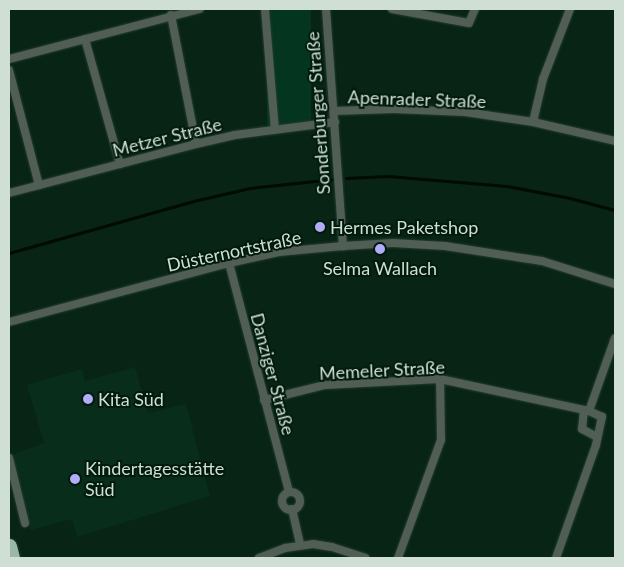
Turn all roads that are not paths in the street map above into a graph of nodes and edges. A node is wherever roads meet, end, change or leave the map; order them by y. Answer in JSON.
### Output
{"nodes":[{"id":1,"x":200,"y":9,"type":"edge"},
{"id":2,"x":265,"y":9,"type":"edge"},
{"id":3,"x":326,"y":9,"type":"edge"},
{"id":4,"x":392,"y":9,"type":"edge"},
{"id":5,"x":476,"y":9,"type":"edge"},
{"id":6,"x":570,"y":9,"type":"edge"},
{"id":7,"x":171,"y":15,"type":"junction"},
{"id":8,"x":85,"y":39,"type":"junction"},
{"id":9,"x":9,"y":59,"type":"edge"},
{"id":10,"x":9,"y":70,"type":"edge"},
{"id":11,"x":334,"y":111,"type":"junction"},
{"id":12,"x":335,"y":122,"type":"junction"},
{"id":13,"x":533,"y":122,"type":"junction"},
{"id":14,"x":275,"y":130,"type":"junction"},
{"id":15,"x":615,"y":141,"type":"edge"},
{"id":16,"x":196,"y":144,"type":"junction"},
{"id":17,"x":120,"y":164,"type":"junction"},
{"id":18,"x":39,"y":185,"type":"junction"},
{"id":19,"x":9,"y":193,"type":"edge"},
{"id":20,"x":343,"y":246,"type":"junction"},
{"id":21,"x":229,"y":264,"type":"junction"},
{"id":22,"x":615,"y":284,"type":"edge"},
{"id":23,"x":9,"y":322,"type":"edge"},
{"id":24,"x":615,"y":338,"type":"edge"},
{"id":25,"x":440,"y":379,"type":"junction"},
{"id":26,"x":264,"y":400,"type":"junction"},
{"id":27,"x":587,"y":410,"type":"junction"},
{"id":28,"x":597,"y":437,"type":"junction"},
{"id":29,"x":9,"y":458,"type":"edge"},
{"id":30,"x":289,"y":492,"type":"junction"},
{"id":31,"x":292,"y":510,"type":"junction"},
{"id":32,"x":25,"y":523,"type":"dead end"},
{"id":33,"x":300,"y":545,"type":"junction"},
{"id":34,"x":9,"y":546,"type":"edge"},
{"id":35,"x":12,"y":558,"type":"edge"},
{"id":36,"x":259,"y":558,"type":"edge"},
{"id":37,"x":366,"y":558,"type":"edge"},
{"id":38,"x":398,"y":558,"type":"edge"},
{"id":39,"x":556,"y":558,"type":"edge"}],
"edges":[{"from":1,"to":7,"type":"street"},
{"from":2,"to":14,"type":"street"},
{"from":3,"to":11,"type":"street","name":"Sonderburger Straße"},
{"from":4,"to":5,"type":"street"},
{"from":6,"to":13,"type":"street"},
{"from":7,"to":8,"type":"street"},
{"from":7,"to":16,"type":"street"},
{"from":8,"to":9,"type":"street"},
{"from":8,"to":17,"type":"street"},
{"from":10,"to":18,"type":"street"},
{"from":11,"to":12,"type":"street","name":"Sonderburger Straße"},
{"from":11,"to":13,"type":"street","name":"Apenrader Straße"},
{"from":12,"to":14,"type":"street","name":"Metzer Straße"},
{"from":12,"to":20,"type":"street","name":"Sonderburger Straße"},
{"from":13,"to":15,"type":"street","name":"Apenrader Straße"},
{"from":14,"to":16,"type":"street","name":"Metzer Straße"},
{"from":16,"to":17,"type":"street","name":"Metzer Straße"},
{"from":17,"to":18,"type":"street","name":"Metzer Straße"},
{"from":18,"to":19,"type":"street","name":"Metzer Straße"},
{"from":20,"to":21,"type":"street","name":"Düsternortstraße"},
{"from":20,"to":22,"type":"street","name":"Düsternortstraße"},
{"from":21,"to":23,"type":"street","name":"Düsternortstraße"},
{"from":21,"to":26,"type":"street","name":"Danziger Straße"},
{"from":24,"to":27,"type":"street"},
{"from":25,"to":26,"type":"street","name":"Memeler Straße"},
{"from":25,"to":27,"type":"street","name":"Memeler Straße"},
{"from":25,"to":38,"type":"street"},
{"from":26,"to":30,"type":"street","name":"Danziger Straße"},
{"from":27,"to":28,"type":"street"},
{"from":27,"to":28,"type":"street"},
{"from":28,"to":39,"type":"street"},
{"from":29,"to":32,"type":"street"},
{"from":30,"to":31,"type":"street","name":"Danziger Straße"},
{"from":30,"to":31,"type":"street","name":"Danziger Straße"},
{"from":31,"to":33,"type":"street","name":"Danziger Straße"},
{"from":33,"to":36,"type":"street"},
{"from":33,"to":37,"type":"street"},
{"from":34,"to":35,"type":"highway"}]}
